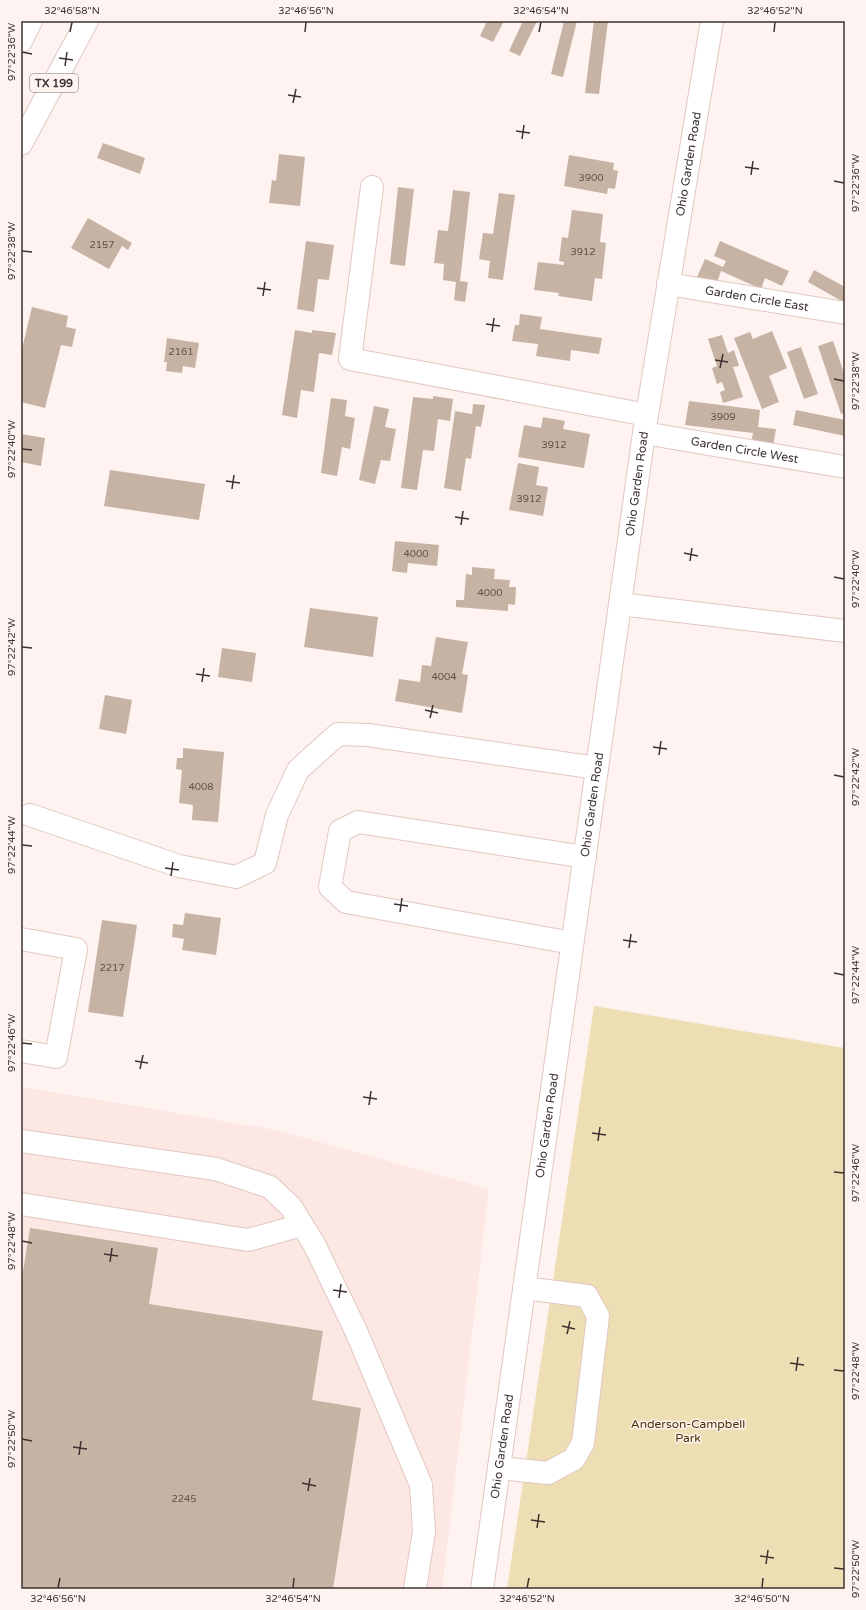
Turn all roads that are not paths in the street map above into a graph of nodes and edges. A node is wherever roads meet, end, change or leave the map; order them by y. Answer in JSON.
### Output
{"nodes":[{"id":1,"x":31,"y":21,"type":"edge"},
{"id":2,"x":87,"y":21,"type":"edge"},
{"id":3,"x":712,"y":21,"type":"edge"},
{"id":4,"x":21,"y":40,"type":"edge"},
{"id":5,"x":21,"y":144,"type":"edge"},
{"id":6,"x":372,"y":188,"type":"dead end"},
{"id":7,"x":668,"y":284,"type":"junction"},
{"id":8,"x":845,"y":313,"type":"edge"},
{"id":9,"x":646,"y":424,"type":"junction"},
{"id":10,"x":845,"y":467,"type":"edge"},
{"id":11,"x":620,"y":604,"type":"junction"},
{"id":12,"x":845,"y":631,"type":"edge"},
{"id":13,"x":597,"y":768,"type":"junction"},
{"id":14,"x":30,"y":815,"type":"dead end"},
{"id":15,"x":585,"y":857,"type":"junction"},
{"id":16,"x":21,"y":940,"type":"edge"},
{"id":17,"x":572,"y":943,"type":"junction"},
{"id":18,"x":21,"y":1051,"type":"edge"},
{"id":19,"x":21,"y":1141,"type":"edge"},
{"id":20,"x":21,"y":1204,"type":"edge"},
{"id":21,"x":302,"y":1225,"type":"junction"},
{"id":22,"x":524,"y":1288,"type":"junction"},
{"id":23,"x":499,"y":1468,"type":"junction"},
{"id":24,"x":415,"y":1589,"type":"edge"},
{"id":25,"x":482,"y":1589,"type":"edge"}],
"edges":[{"from":1,"to":4,"type":"street"},
{"from":2,"to":5,"type":"street","number":"TX 199"},
{"from":3,"to":7,"type":"street","name":"Ohio Garden Road"},
{"from":6,"to":9,"type":"street","name":"Garden Circle West"},
{"from":7,"to":8,"type":"street","name":"Garden Circle East"},
{"from":7,"to":9,"type":"street","name":"Ohio Garden Road"},
{"from":9,"to":10,"type":"street","name":"Garden Circle West"},
{"from":9,"to":11,"type":"street","name":"Ohio Garden Road"},
{"from":11,"to":12,"type":"street"},
{"from":11,"to":13,"type":"street","name":"Ohio Garden Road"},
{"from":13,"to":14,"type":"street"},
{"from":13,"to":15,"type":"street","name":"Ohio Garden Road"},
{"from":15,"to":17,"type":"street","name":"Ohio Garden Road"},
{"from":15,"to":17,"type":"street"},
{"from":16,"to":18,"type":"street"},
{"from":17,"to":22,"type":"street","name":"Ohio Garden Road"},
{"from":19,"to":21,"type":"street"},
{"from":20,"to":21,"type":"street"},
{"from":21,"to":24,"type":"street"},
{"from":22,"to":23,"type":"street","name":"Ohio Garden Road"},
{"from":22,"to":23,"type":"street"},
{"from":23,"to":25,"type":"street","name":"Ohio Garden Road"}]}
